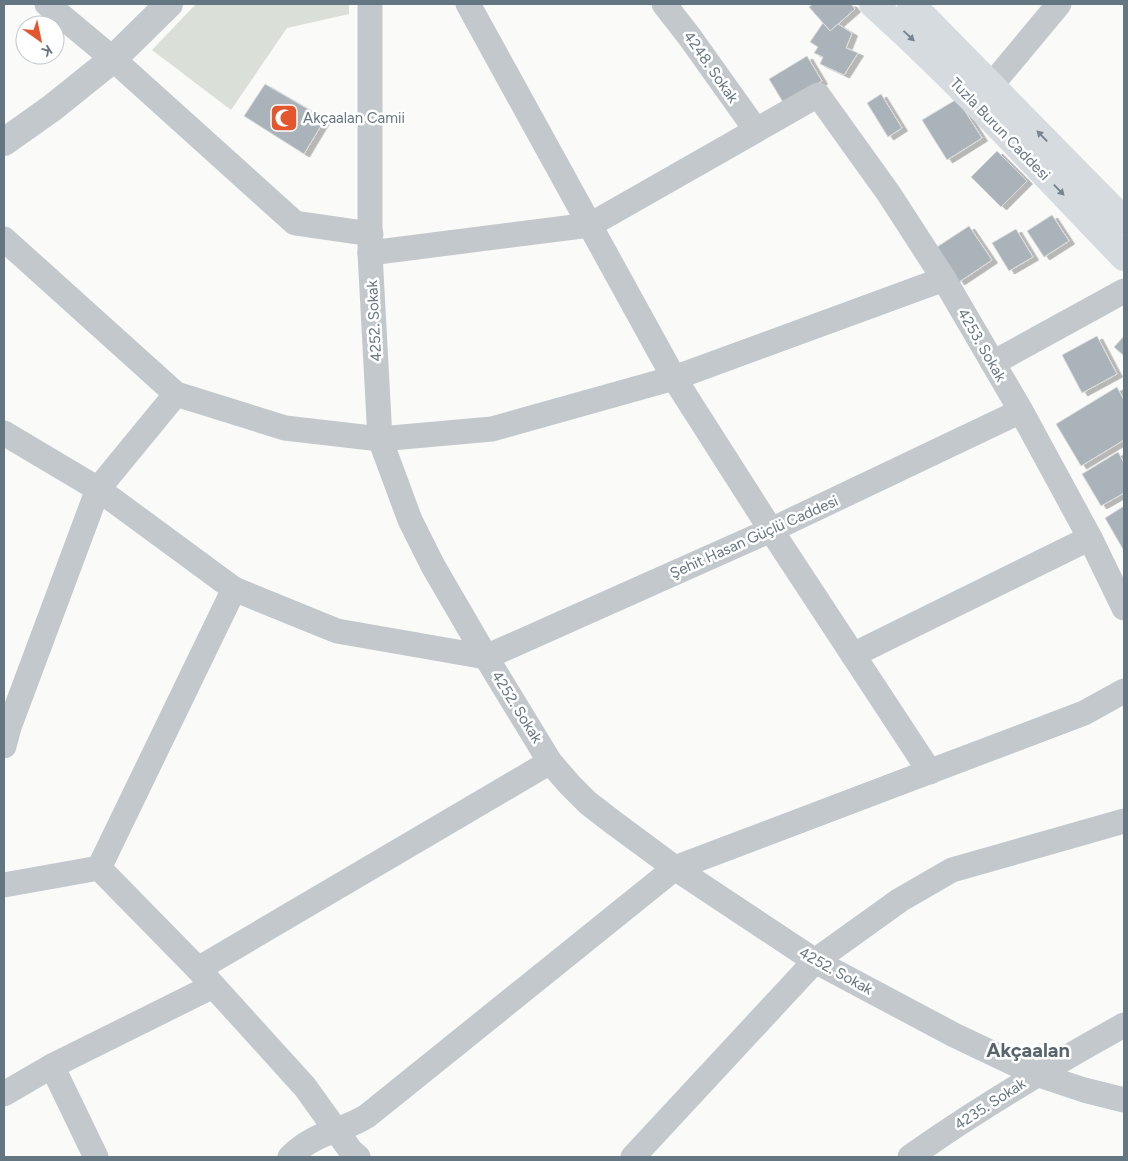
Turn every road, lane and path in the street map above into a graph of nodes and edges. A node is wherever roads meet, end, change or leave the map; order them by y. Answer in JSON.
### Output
{"nodes":[{"id":1,"x":47,"y":4,"type":"edge"},
{"id":2,"x":168,"y":4,"type":"edge"},
{"id":3,"x":370,"y":4,"type":"edge"},
{"id":4,"x":468,"y":4,"type":"edge"},
{"id":5,"x":664,"y":4,"type":"edge"},
{"id":6,"x":873,"y":4,"type":"edge"},
{"id":7,"x":911,"y":4,"type":"edge"},
{"id":8,"x":1059,"y":4,"type":"edge"},
{"id":9,"x":113,"y":59,"type":"junction"},
{"id":10,"x":984,"y":94,"type":"junction"},
{"id":11,"x":756,"y":130,"type":"junction"},
{"id":12,"x":4,"y":142,"type":"edge"},
{"id":13,"x":1124,"y":221,"type":"edge"},
{"id":14,"x":590,"y":225,"type":"junction"},
{"id":15,"x":4,"y":239,"type":"edge"},
{"id":16,"x":370,"y":243,"type":"junction"},
{"id":17,"x":1124,"y":257,"type":"edge"},
{"id":18,"x":944,"y":279,"type":"junction"},
{"id":19,"x":1124,"y":291,"type":"edge"},
{"id":20,"x":993,"y":363,"type":"junction"},
{"id":21,"x":674,"y":378,"type":"junction"},
{"id":22,"x":176,"y":394,"type":"junction"},
{"id":23,"x":1021,"y":411,"type":"junction"},
{"id":24,"x":4,"y":433,"type":"edge"},
{"id":25,"x":380,"y":439,"type":"junction"},
{"id":26,"x":98,"y":489,"type":"junction"},
{"id":27,"x":771,"y":530,"type":"junction"},
{"id":28,"x":1090,"y":538,"type":"junction"},
{"id":29,"x":234,"y":589,"type":"junction"},
{"id":30,"x":1124,"y":608,"type":"edge"},
{"id":31,"x":854,"y":655,"type":"junction"},
{"id":32,"x":486,"y":657,"type":"junction"},
{"id":33,"x":1124,"y":690,"type":"edge"},
{"id":34,"x":5,"y":733,"type":"edge"},
{"id":35,"x":550,"y":762,"type":"junction"},
{"id":36,"x":930,"y":772,"type":"junction"},
{"id":37,"x":1124,"y":821,"type":"edge"},
{"id":38,"x":99,"y":868,"type":"junction"},
{"id":39,"x":675,"y":868,"type":"junction"},
{"id":40,"x":4,"y":885,"type":"edge"},
{"id":41,"x":815,"y":961,"type":"junction"},
{"id":42,"x":206,"y":978,"type":"junction"},
{"id":43,"x":1124,"y":1024,"type":"edge"},
{"id":44,"x":52,"y":1066,"type":"junction"},
{"id":45,"x":1036,"y":1074,"type":"junction"},
{"id":46,"x":4,"y":1094,"type":"edge"},
{"id":47,"x":1124,"y":1100,"type":"edge"},
{"id":48,"x":337,"y":1131,"type":"junction"},
{"id":49,"x":96,"y":1157,"type":"edge"},
{"id":50,"x":290,"y":1157,"type":"edge"},
{"id":51,"x":358,"y":1157,"type":"edge"},
{"id":52,"x":633,"y":1157,"type":"edge"},
{"id":53,"x":910,"y":1157,"type":"edge"}],
"edges":[{"from":1,"to":9,"type":"street"},
{"from":2,"to":9,"type":"street"},
{"from":3,"to":16,"type":"street","name":"4252. Sokak"},
{"from":4,"to":14,"type":"street"},
{"from":5,"to":11,"type":"street","name":"4248. Sokak"},
{"from":6,"to":10,"type":"main road","name":"Tuzla Burun Caddesi","one_way":true},
{"from":7,"to":10,"type":"main road","name":"Tuzla Burun Caddesi"},
{"from":8,"to":10,"type":"street"},
{"from":9,"to":12,"type":"street"},
{"from":9,"to":16,"type":"street"},
{"from":13,"to":10,"type":"main road","name":"Tuzla Burun Caddesi","one_way":true},
{"from":10,"to":17,"type":"main road","name":"Tuzla Burun Caddesi","one_way":true},
{"from":11,"to":14,"type":"street"},
{"from":11,"to":18,"type":"street","name":"4253. Sokak"},
{"from":14,"to":16,"type":"street"},
{"from":14,"to":21,"type":"street"},
{"from":15,"to":22,"type":"street"},
{"from":16,"to":25,"type":"street","name":"4252. Sokak"},
{"from":18,"to":20,"type":"street","name":"4253. Sokak"},
{"from":18,"to":21,"type":"street"},
{"from":19,"to":20,"type":"street"},
{"from":20,"to":23,"type":"street","name":"4253. Sokak"},
{"from":21,"to":25,"type":"street"},
{"from":21,"to":27,"type":"street"},
{"from":22,"to":25,"type":"street"},
{"from":22,"to":26,"type":"street"},
{"from":23,"to":27,"type":"street","name":"Şehit Hasan Güçlü Caddesi"},
{"from":23,"to":28,"type":"street","name":"4253. Sokak"},
{"from":24,"to":26,"type":"street"},
{"from":25,"to":32,"type":"street","name":"4252. Sokak"},
{"from":26,"to":29,"type":"street"},
{"from":26,"to":34,"type":"street"},
{"from":27,"to":31,"type":"street"},
{"from":27,"to":32,"type":"street","name":"Şehit Hasan Güçlü Caddesi"},
{"from":28,"to":30,"type":"street","name":"4253. Sokak"},
{"from":28,"to":31,"type":"street"},
{"from":29,"to":32,"type":"street"},
{"from":29,"to":38,"type":"street"},
{"from":31,"to":36,"type":"street"},
{"from":32,"to":35,"type":"street","name":"4252. Sokak"},
{"from":33,"to":36,"type":"street"},
{"from":35,"to":39,"type":"street","name":"4252. Sokak"},
{"from":35,"to":42,"type":"street"},
{"from":36,"to":39,"type":"street"},
{"from":37,"to":41,"type":"street"},
{"from":38,"to":40,"type":"street"},
{"from":38,"to":42,"type":"street"},
{"from":39,"to":41,"type":"street","name":"4252. Sokak"},
{"from":39,"to":48,"type":"street"},
{"from":41,"to":45,"type":"street","name":"4252. Sokak"},
{"from":41,"to":52,"type":"street"},
{"from":42,"to":44,"type":"street"},
{"from":42,"to":48,"type":"street"},
{"from":43,"to":45,"type":"street","name":"4235. Sokak"},
{"from":44,"to":46,"type":"street"},
{"from":44,"to":49,"type":"street"},
{"from":45,"to":47,"type":"street","name":"4252. Sokak"},
{"from":45,"to":53,"type":"street","name":"4235. Sokak"},
{"from":48,"to":50,"type":"street"},
{"from":48,"to":51,"type":"street"}]}
